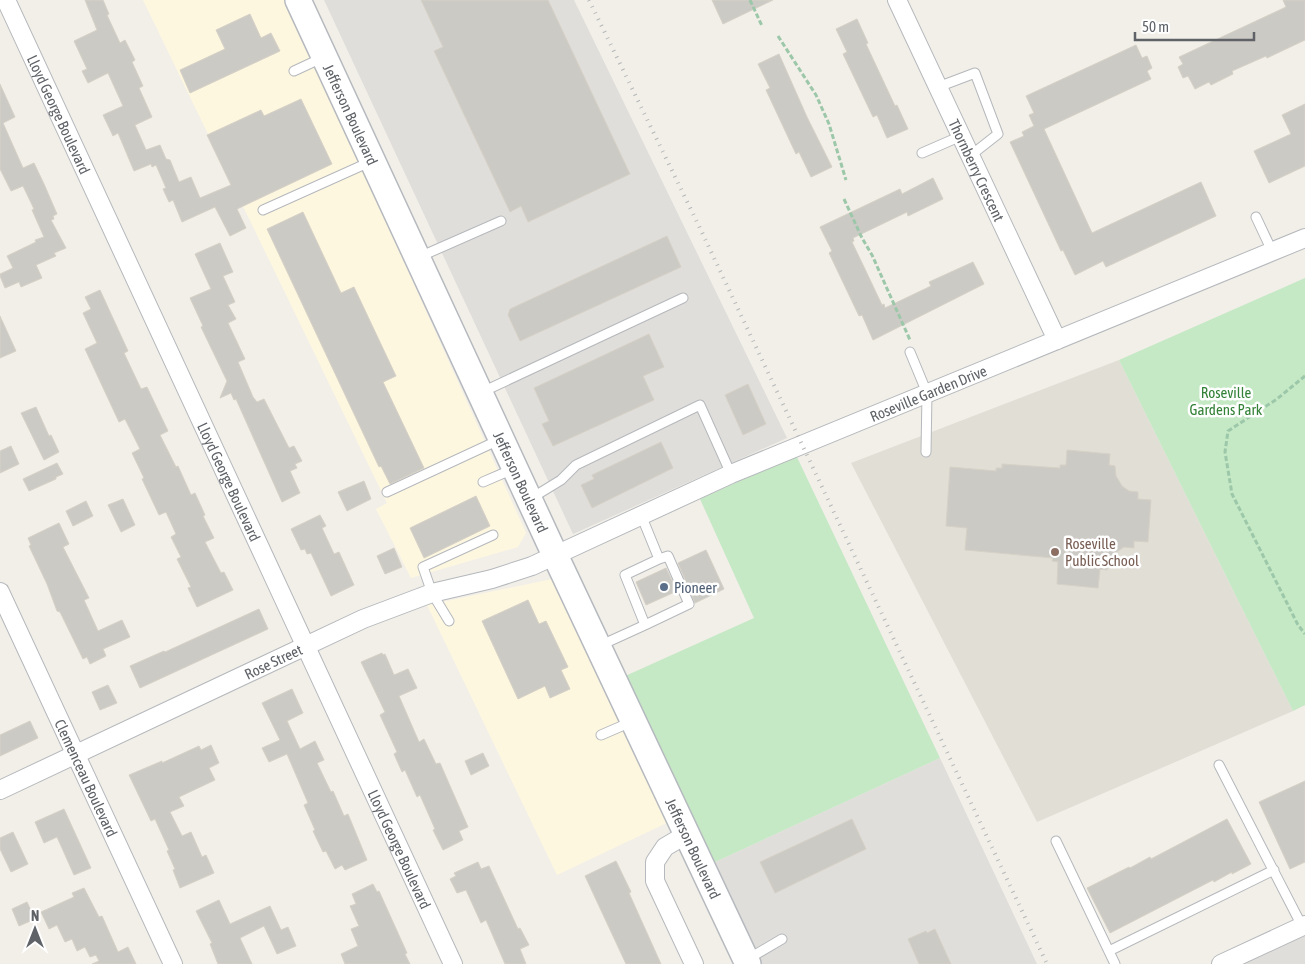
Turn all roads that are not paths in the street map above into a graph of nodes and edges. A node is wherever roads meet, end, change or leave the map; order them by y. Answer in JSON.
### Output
{"nodes":[{"id":1,"x":6,"y":0,"type":"edge"},
{"id":2,"x":298,"y":0,"type":"edge"},
{"id":3,"x":897,"y":0,"type":"edge"},
{"id":4,"x":324,"y":56,"type":"junction"},
{"id":5,"x":294,"y":70,"type":"dead end"},
{"id":6,"x":938,"y":87,"type":"junction"},
{"id":7,"x":961,"y":136,"type":"junction"},
{"id":8,"x":922,"y":153,"type":"dead end"},
{"id":9,"x":970,"y":156,"type":"junction"},
{"id":10,"x":372,"y":161,"type":"junction"},
{"id":11,"x":263,"y":210,"type":"dead end"},
{"id":12,"x":1256,"y":217,"type":"dead end"},
{"id":13,"x":501,"y":221,"type":"dead end"},
{"id":14,"x":1305,"y":238,"type":"edge"},
{"id":15,"x":1272,"y":252,"type":"junction"},
{"id":16,"x":417,"y":258,"type":"junction"},
{"id":17,"x":683,"y":298,"type":"dead end"},
{"id":18,"x":1057,"y":340,"type":"junction"},
{"id":19,"x":910,"y":352,"type":"dead end"},
{"id":20,"x":480,"y":393,"type":"junction"},
{"id":21,"x":928,"y":393,"type":"junction"},
{"id":22,"x":501,"y":439,"type":"junction"},
{"id":23,"x":926,"y":452,"type":"dead end"},
{"id":24,"x":515,"y":468,"type":"junction"},
{"id":25,"x":731,"y":474,"type":"junction"},
{"id":26,"x":483,"y":482,"type":"dead end"},
{"id":27,"x":387,"y":492,"type":"dead end"},
{"id":28,"x":530,"y":500,"type":"junction"},
{"id":29,"x":641,"y":515,"type":"junction"},
{"id":30,"x":493,"y":535,"type":"dead end"},
{"id":31,"x":555,"y":555,"type":"junction"},
{"id":32,"x":659,"y":559,"type":"junction"},
{"id":33,"x":0,"y":592,"type":"edge"},
{"id":34,"x":432,"y":593,"type":"junction"},
{"id":35,"x":449,"y":621,"type":"dead end"},
{"id":36,"x":645,"y":626,"type":"junction"},
{"id":37,"x":305,"y":647,"type":"junction"},
{"id":38,"x":598,"y":647,"type":"junction"},
{"id":39,"x":633,"y":720,"type":"junction"},
{"id":40,"x":600,"y":735,"type":"dead end"},
{"id":41,"x":76,"y":755,"type":"junction"},
{"id":42,"x":1220,"y":765,"type":"dead end"},
{"id":43,"x":0,"y":790,"type":"edge"},
{"id":44,"x":686,"y":834,"type":"junction"},
{"id":45,"x":1056,"y":841,"type":"dead end"},
{"id":46,"x":1274,"y":870,"type":"junction"},
{"id":47,"x":1304,"y":925,"type":"edge"},
{"id":48,"x":782,"y":939,"type":"dead end"},
{"id":49,"x":1109,"y":951,"type":"junction"},
{"id":50,"x":747,"y":962,"type":"edge"},
{"id":51,"x":173,"y":964,"type":"edge"},
{"id":52,"x":453,"y":964,"type":"edge"},
{"id":53,"x":694,"y":964,"type":"edge"},
{"id":54,"x":1115,"y":964,"type":"edge"},
{"id":55,"x":1221,"y":964,"type":"edge"}],
"edges":[{"from":1,"to":37,"type":"street","name":"Lloyd George Boulevard"},
{"from":2,"to":4,"type":"street","name":"Jefferson Boulevard"},
{"from":3,"to":6,"type":"street","name":"Thornberry Crescent"},
{"from":4,"to":5,"type":"lane"},
{"from":4,"to":10,"type":"street","name":"Jefferson Boulevard"},
{"from":6,"to":7,"type":"street","name":"Thornberry Crescent"},
{"from":6,"to":9,"type":"lane"},
{"from":7,"to":8,"type":"lane"},
{"from":7,"to":9,"type":"street","name":"Thornberry Crescent"},
{"from":9,"to":18,"type":"street","name":"Thornberry Crescent"},
{"from":10,"to":11,"type":"lane"},
{"from":10,"to":16,"type":"street","name":"Jefferson Boulevard"},
{"from":12,"to":15,"type":"lane"},
{"from":13,"to":16,"type":"lane"},
{"from":14,"to":15,"type":"street","name":"Roseville Garden Drive"},
{"from":15,"to":18,"type":"street","name":"Roseville Garden Drive"},
{"from":16,"to":20,"type":"street","name":"Jefferson Boulevard"},
{"from":17,"to":20,"type":"lane"},
{"from":18,"to":21,"type":"street","name":"Roseville Garden Drive"},
{"from":19,"to":21,"type":"lane"},
{"from":20,"to":22,"type":"street","name":"Jefferson Boulevard"},
{"from":21,"to":23,"type":"lane"},
{"from":21,"to":25,"type":"street","name":"Roseville Garden Drive"},
{"from":22,"to":24,"type":"street","name":"Jefferson Boulevard"},
{"from":22,"to":27,"type":"lane"},
{"from":24,"to":26,"type":"lane"},
{"from":24,"to":28,"type":"street","name":"Jefferson Boulevard"},
{"from":25,"to":28,"type":"lane"},
{"from":25,"to":29,"type":"street","name":"Roseville Garden Drive"},
{"from":28,"to":31,"type":"street","name":"Jefferson Boulevard"},
{"from":29,"to":31,"type":"street","name":"Roseville Garden Drive"},
{"from":29,"to":32,"type":"lane"},
{"from":30,"to":34,"type":"lane"},
{"from":31,"to":34,"type":"street","name":"Rose Street"},
{"from":31,"to":38,"type":"street","name":"Jefferson Boulevard"},
{"from":32,"to":36,"type":"lane"},
{"from":32,"to":36,"type":"lane"},
{"from":33,"to":41,"type":"street","name":"Clemenceau Boulevard"},
{"from":34,"to":35,"type":"lane"},
{"from":34,"to":37,"type":"street","name":"Rose Street"},
{"from":36,"to":38,"type":"lane"},
{"from":37,"to":41,"type":"street","name":"Rose Street"},
{"from":37,"to":52,"type":"street","name":"Lloyd George Boulevard"},
{"from":38,"to":39,"type":"street","name":"Jefferson Boulevard"},
{"from":39,"to":40,"type":"lane"},
{"from":39,"to":44,"type":"street","name":"Jefferson Boulevard"},
{"from":41,"to":43,"type":"street","name":"Rose Street"},
{"from":41,"to":51,"type":"street","name":"Clemenceau Boulevard"},
{"from":42,"to":46,"type":"lane"},
{"from":44,"to":50,"type":"street","name":"Jefferson Boulevard"},
{"from":44,"to":53,"type":"street"},
{"from":45,"to":49,"type":"lane"},
{"from":46,"to":47,"type":"lane"},
{"from":46,"to":49,"type":"lane"},
{"from":47,"to":55,"type":"street"},
{"from":48,"to":50,"type":"lane"},
{"from":49,"to":54,"type":"lane"}]}
